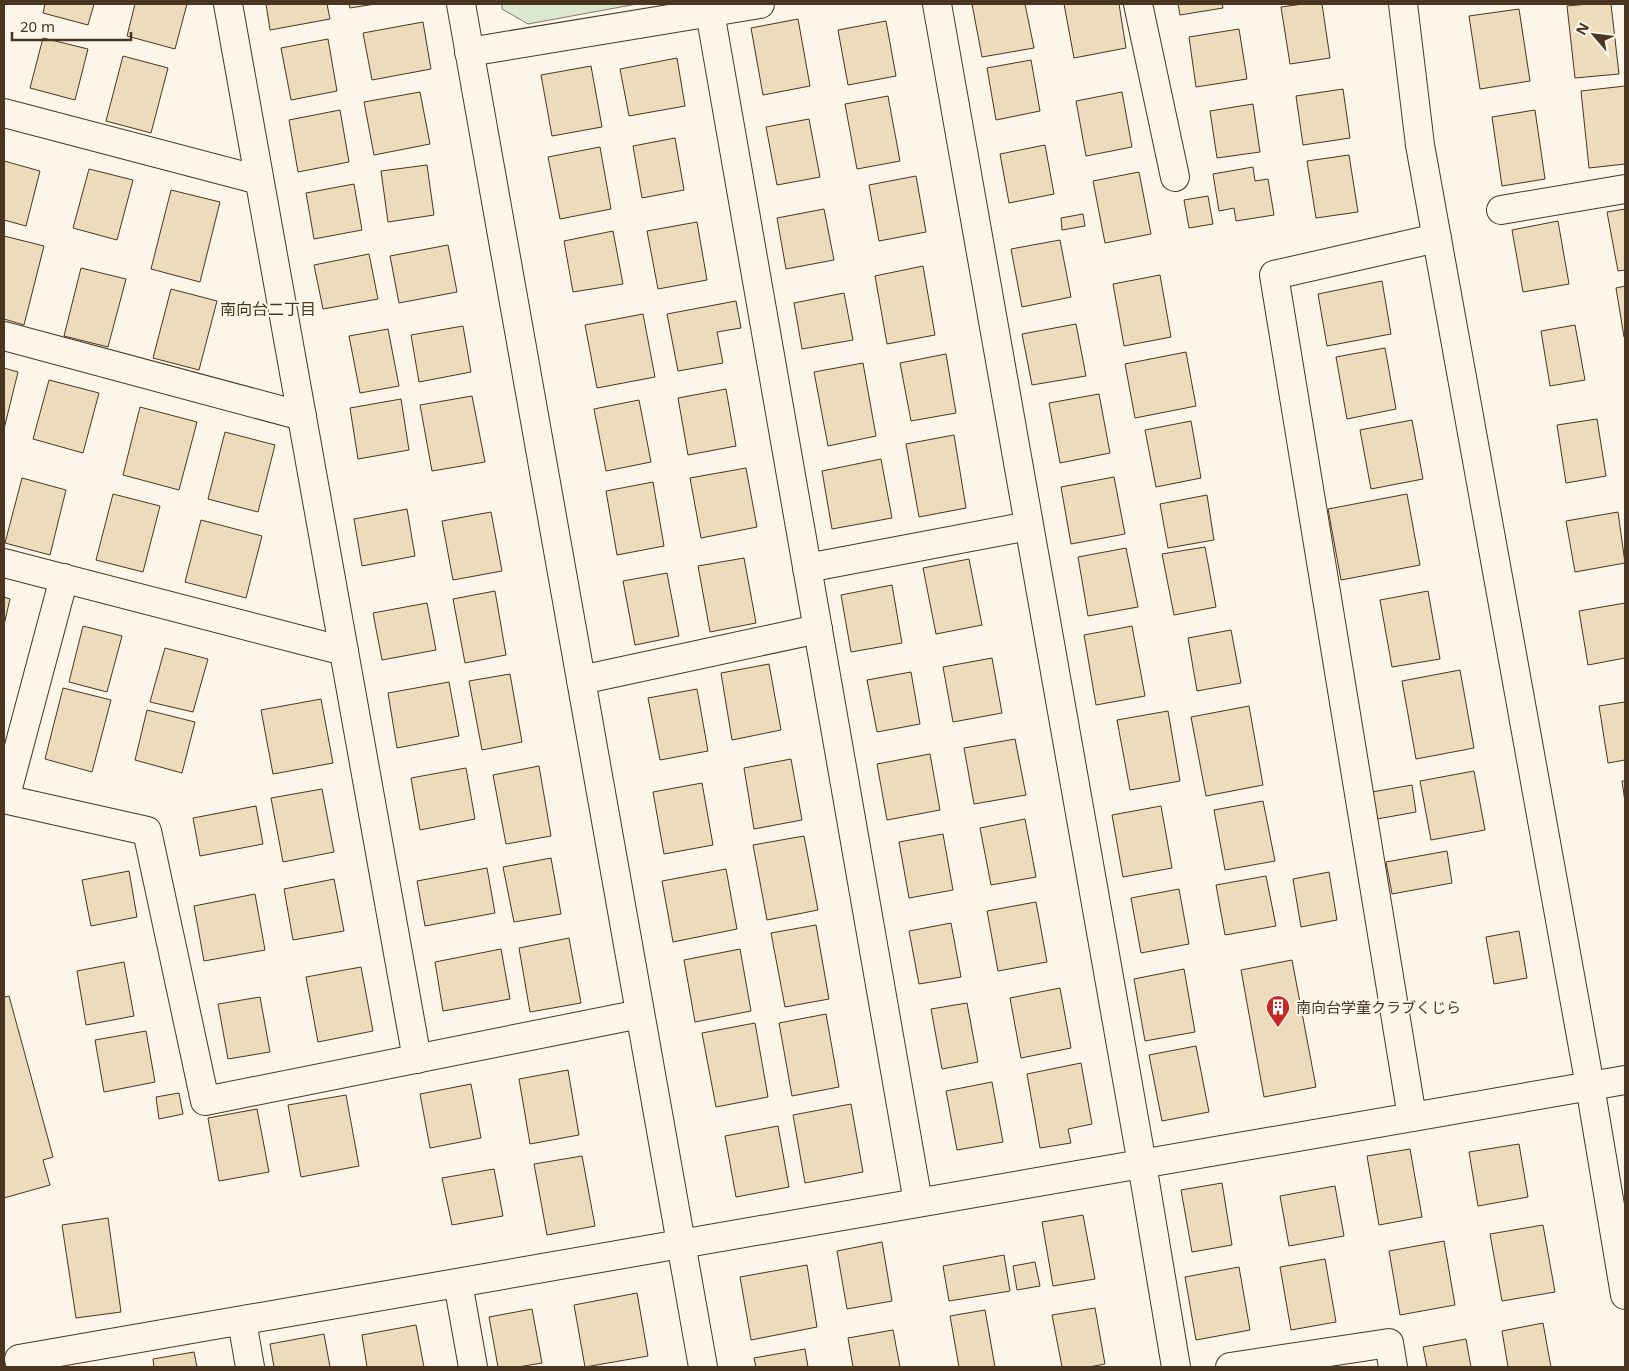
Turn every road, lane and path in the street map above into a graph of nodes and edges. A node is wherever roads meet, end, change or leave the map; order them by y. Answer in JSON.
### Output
{"nodes":[{"id":1,"x":228,"y":4,"type":"edge"},
{"id":2,"x":461,"y":4,"type":"edge"},
{"id":3,"x":760,"y":4,"type":"edge"},
{"id":4,"x":937,"y":4,"type":"edge"},
{"id":5,"x":1138,"y":4,"type":"edge"},
{"id":6,"x":1403,"y":4,"type":"edge"},
{"id":7,"x":710,"y":12,"type":"junction"},
{"id":8,"x":469,"y":52,"type":"junction"},
{"id":9,"x":4,"y":113,"type":"edge"},
{"id":10,"x":1176,"y":177,"type":"dead end"},
{"id":11,"x":259,"y":180,"type":"junction"},
{"id":12,"x":1625,"y":189,"type":"edge"},
{"id":13,"x":1501,"y":210,"type":"dead end"},
{"id":14,"x":1437,"y":238,"type":"junction"},
{"id":15,"x":4,"y":336,"type":"edge"},
{"id":16,"x":302,"y":416,"type":"junction"},
{"id":17,"x":1029,"y":526,"type":"junction"},
{"id":18,"x":4,"y":562,"type":"edge"},
{"id":19,"x":807,"y":568,"type":"junction"},
{"id":20,"x":64,"y":578,"type":"junction"},
{"id":21,"x":818,"y":628,"type":"junction"},
{"id":22,"x":344,"y":651,"type":"junction"},
{"id":23,"x":581,"y":680,"type":"junction"},
{"id":24,"x":5,"y":799,"type":"edge"},
{"id":25,"x":640,"y":1014,"type":"junction"},
{"id":26,"x":417,"y":1059,"type":"junction"},
{"id":27,"x":1625,"y":1080,"type":"edge"},
{"id":28,"x":1590,"y":1086,"type":"junction"},
{"id":29,"x":1412,"y":1117,"type":"junction"},
{"id":30,"x":1142,"y":1164,"type":"junction"},
{"id":31,"x":918,"y":1202,"type":"junction"},
{"id":32,"x":681,"y":1244,"type":"junction"},
{"id":33,"x":458,"y":1283,"type":"junction"},
{"id":34,"x":1625,"y":1295,"type":"edge"},
{"id":35,"x":242,"y":1321,"type":"junction"},
{"id":36,"x":21,"y":1367,"type":"edge"},
{"id":37,"x":250,"y":1367,"type":"edge"},
{"id":38,"x":473,"y":1367,"type":"edge"},
{"id":39,"x":703,"y":1367,"type":"edge"},
{"id":40,"x":1176,"y":1367,"type":"edge"},
{"id":41,"x":1230,"y":1367,"type":"edge"},
{"id":42,"x":1393,"y":1367,"type":"edge"}],
"edges":[{"from":1,"to":11,"type":"street"},
{"from":2,"to":8,"type":"street"},
{"from":3,"to":7,"type":"street"},
{"from":4,"to":17,"type":"street"},
{"from":5,"to":10,"type":"street"},
{"from":6,"to":14,"type":"street"},
{"from":7,"to":8,"type":"street"},
{"from":7,"to":19,"type":"street"},
{"from":8,"to":23,"type":"street"},
{"from":9,"to":11,"type":"street"},
{"from":11,"to":16,"type":"street"},
{"from":12,"to":13,"type":"street"},
{"from":14,"to":28,"type":"street"},
{"from":14,"to":29,"type":"street"},
{"from":15,"to":16,"type":"street"},
{"from":16,"to":22,"type":"street"},
{"from":17,"to":19,"type":"street"},
{"from":17,"to":30,"type":"street"},
{"from":18,"to":20,"type":"street"},
{"from":19,"to":21,"type":"street"},
{"from":20,"to":22,"type":"street"},
{"from":20,"to":24,"type":"street"},
{"from":21,"to":23,"type":"street"},
{"from":21,"to":31,"type":"street"},
{"from":22,"to":26,"type":"street"},
{"from":23,"to":25,"type":"street"},
{"from":24,"to":26,"type":"street"},
{"from":25,"to":26,"type":"street"},
{"from":25,"to":32,"type":"street"},
{"from":27,"to":28,"type":"street"},
{"from":28,"to":29,"type":"street"},
{"from":28,"to":34,"type":"street"},
{"from":29,"to":30,"type":"street"},
{"from":30,"to":31,"type":"street"},
{"from":30,"to":40,"type":"street"},
{"from":31,"to":32,"type":"street"},
{"from":32,"to":33,"type":"street"},
{"from":32,"to":39,"type":"street"},
{"from":33,"to":35,"type":"street"},
{"from":33,"to":38,"type":"street"},
{"from":35,"to":36,"type":"street"},
{"from":35,"to":37,"type":"street"},
{"from":41,"to":42,"type":"street"}]}
